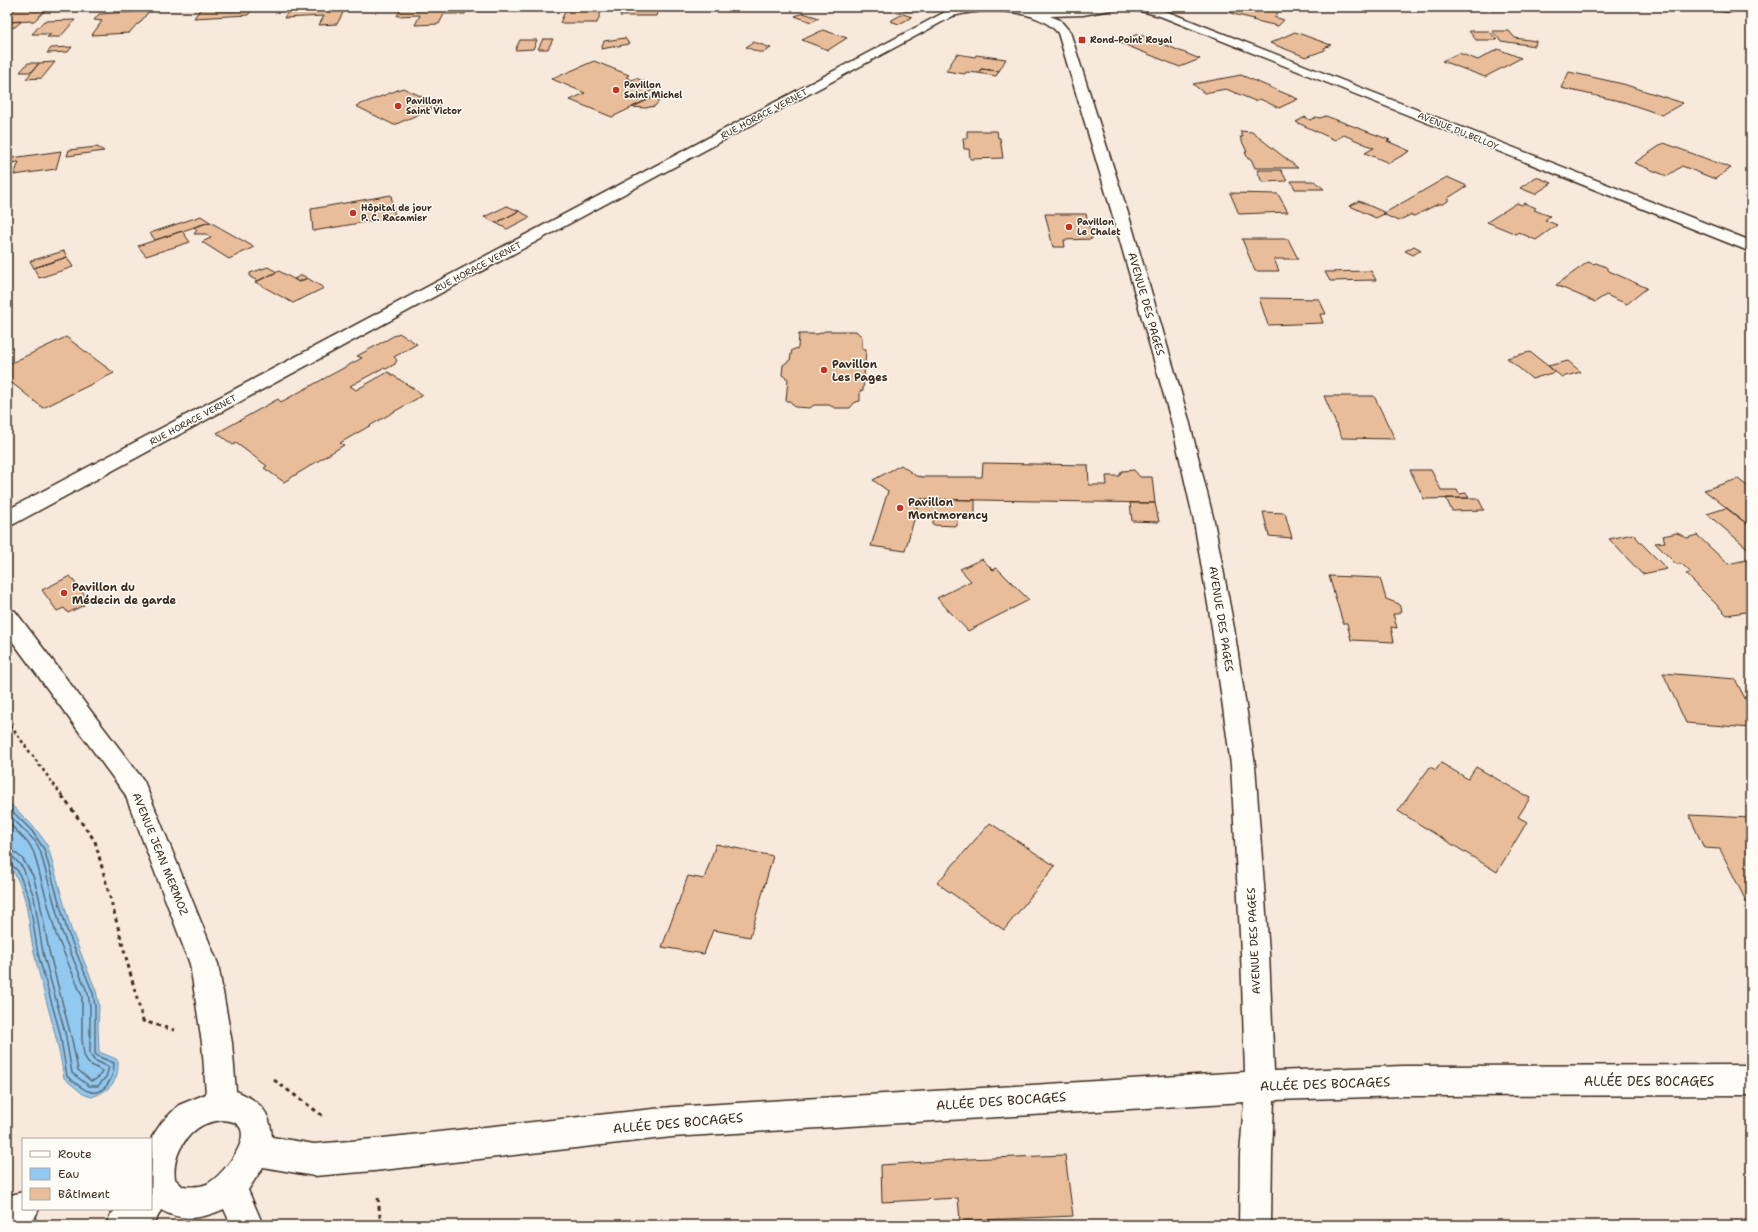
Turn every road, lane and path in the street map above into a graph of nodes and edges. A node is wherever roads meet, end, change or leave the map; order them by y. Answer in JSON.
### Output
{"nodes":[{"id":1,"x":996,"y":7,"type":"edge"},
{"id":2,"x":1112,"y":7,"type":"edge"},
{"id":3,"x":1127,"y":7,"type":"edge"},
{"id":4,"x":1152,"y":7,"type":"edge"},
{"id":5,"x":952,"y":11,"type":"edge"},
{"id":6,"x":1084,"y":11,"type":"junction"},
{"id":7,"x":1030,"y":12,"type":"junction"},
{"id":8,"x":1164,"y":14,"type":"junction"},
{"id":9,"x":1064,"y":32,"type":"junction"},
{"id":10,"x":1751,"y":247,"type":"edge"},
{"id":11,"x":7,"y":519,"type":"edge"},
{"id":12,"x":7,"y":617,"type":"edge"},
{"id":13,"x":1751,"y":1080,"type":"edge"},
{"id":14,"x":1260,"y":1086,"type":"junction"},
{"id":15,"x":222,"y":1105,"type":"junction"},
{"id":16,"x":255,"y":1150,"type":"junction"},
{"id":17,"x":230,"y":1187,"type":"junction"},
{"id":18,"x":154,"y":1190,"type":"edge"},
{"id":19,"x":22,"y":1208,"type":"edge"},
{"id":20,"x":136,"y":1210,"type":"edge"},
{"id":21,"x":7,"y":1212,"type":"edge"},
{"id":22,"x":122,"y":1225,"type":"edge"},
{"id":23,"x":247,"y":1225,"type":"edge"},
{"id":24,"x":1255,"y":1225,"type":"edge"}],
"edges":[{"from":1,"to":5,"type":"street","name":"RUE HORACE VERNET"},
{"from":1,"to":7,"type":"street"},
{"from":2,"to":6,"type":"street"},
{"from":3,"to":8,"type":"street"},
{"from":4,"to":8,"type":"street"},
{"from":5,"to":11,"type":"street","name":"RUE HORACE VERNET"},
{"from":6,"to":7,"type":"street"},
{"from":6,"to":9,"type":"street"},
{"from":7,"to":9,"type":"street"},
{"from":8,"to":10,"type":"street","name":"AVENUE DU BELLOY"},
{"from":9,"to":14,"type":"street","name":"AVENUE DES PAGES"},
{"from":12,"to":15,"type":"street","name":"AVENUE JEAN MERMOZ"},
{"from":13,"to":14,"type":"street","name":"ALLÉE DES BOCAGES"},
{"from":14,"to":16,"type":"street","name":"ALLÉE DES BOCAGES"},
{"from":14,"to":24,"type":"street","name":"AVENUE DES PAGES"},
{"from":15,"to":16,"type":"street"},
{"from":15,"to":18,"type":"street"},
{"from":16,"to":17,"type":"street"},
{"from":17,"to":18,"type":"street"},
{"from":17,"to":23,"type":"street"},
{"from":19,"to":21,"type":"street"},
{"from":20,"to":22,"type":"street"}]}
